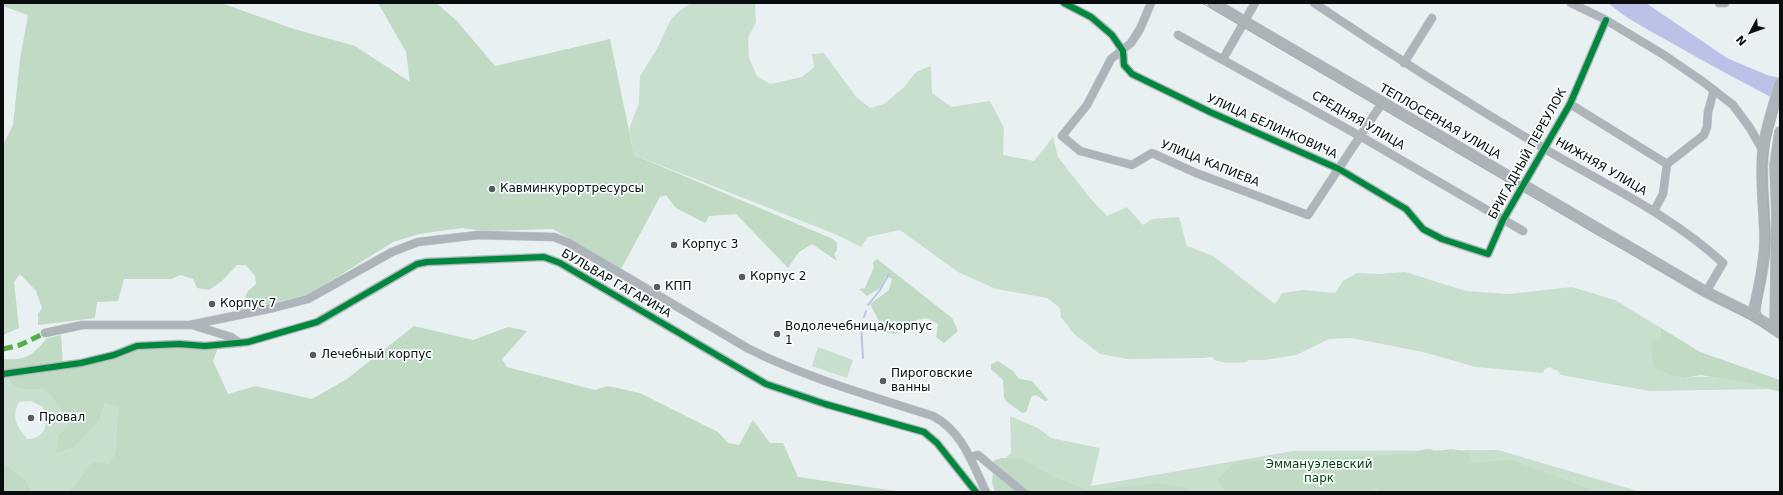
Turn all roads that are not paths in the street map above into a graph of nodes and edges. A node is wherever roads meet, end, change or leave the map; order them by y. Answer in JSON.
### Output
{"nodes":[{"id":1,"x":1064,"y":3,"type":"edge"},
{"id":2,"x":1150,"y":3,"type":"edge"},
{"id":3,"x":1212,"y":3,"type":"edge"},
{"id":4,"x":1255,"y":3,"type":"edge"},
{"id":5,"x":1314,"y":3,"type":"edge"},
{"id":6,"x":1571,"y":3,"type":"edge"},
{"id":7,"x":1719,"y":3,"type":"edge"},
{"id":8,"x":1725,"y":3,"type":"edge"},
{"id":9,"x":1432,"y":18,"type":"dead end"},
{"id":10,"x":1606,"y":20,"type":"junction"},
{"id":11,"x":1245,"y":22,"type":"junction"},
{"id":12,"x":1178,"y":35,"type":"dead end"},
{"id":13,"x":1123,"y":51,"type":"junction"},
{"id":14,"x":1223,"y":59,"type":"junction"},
{"id":15,"x":1404,"y":63,"type":"junction"},
{"id":16,"x":1780,"y":84,"type":"edge"},
{"id":17,"x":1714,"y":90,"type":"junction"},
{"id":18,"x":1382,"y":103,"type":"junction"},
{"id":19,"x":1570,"y":104,"type":"junction"},
{"id":20,"x":1360,"y":136,"type":"junction"},
{"id":21,"x":1779,"y":137,"type":"edge"},
{"id":22,"x":1546,"y":149,"type":"junction"},
{"id":23,"x":1763,"y":151,"type":"junction"},
{"id":24,"x":1667,"y":164,"type":"junction"},
{"id":25,"x":1339,"y":169,"type":"junction"},
{"id":26,"x":1524,"y":185,"type":"junction"},
{"id":27,"x":1778,"y":188,"type":"edge"},
{"id":28,"x":1654,"y":211,"type":"junction"},
{"id":29,"x":1503,"y":220,"type":"junction"},
{"id":30,"x":1523,"y":231,"type":"dead end"},
{"id":31,"x":1488,"y":254,"type":"joint"},
{"id":32,"x":1706,"y":292,"type":"junction"},
{"id":33,"x":1752,"y":314,"type":"junction"},
{"id":34,"x":190,"y":325,"type":"junction"},
{"id":35,"x":1777,"y":331,"type":"edge"},
{"id":36,"x":45,"y":333,"type":"dead end"},
{"id":37,"x":240,"y":343,"type":"junction"},
{"id":38,"x":3,"y":374,"type":"edge"},
{"id":39,"x":970,"y":457,"type":"junction"},
{"id":40,"x":976,"y":492,"type":"edge"},
{"id":41,"x":986,"y":492,"type":"edge"},
{"id":42,"x":1023,"y":492,"type":"edge"}],
"edges":[{"from":1,"to":13,"type":"street","name":"УЛИЦА БЕЛИНКОВИЧА"},
{"from":2,"to":13,"type":"street"},
{"from":3,"to":11,"type":"main road","name":"ТЕПЛОСЕРНАЯ УЛИЦА"},
{"from":4,"to":11,"type":"street"},
{"from":5,"to":15,"type":"street","name":"НИЖНЯЯ УЛИЦА"},
{"from":6,"to":10,"type":"street"},
{"from":7,"to":8,"type":"street"},
{"from":9,"to":15,"type":"street"},
{"from":10,"to":17,"type":"street"},
{"from":10,"to":19,"type":"street","name":"БРИГАДНЫЙ ПЕРЕУЛОК"},
{"from":11,"to":14,"type":"street"},
{"from":11,"to":18,"type":"main road","name":"ТЕПЛОСЕРНАЯ УЛИЦА"},
{"from":12,"to":14,"type":"street","name":"СРЕДНЯЯ УЛИЦА"},
{"from":13,"to":25,"type":"street","name":"УЛИЦА БЕЛИНКОВИЧА"},
{"from":13,"to":25,"type":"street","name":"УЛИЦА КАПИЕВА"},
{"from":14,"to":20,"type":"street","name":"СРЕДНЯЯ УЛИЦА"},
{"from":15,"to":22,"type":"street","name":"НИЖНЯЯ УЛИЦА"},
{"from":16,"to":23,"type":"main road"},
{"from":17,"to":23,"type":"street"},
{"from":17,"to":24,"type":"street"},
{"from":18,"to":20,"type":"street"},
{"from":18,"to":26,"type":"main road","name":"ТЕПЛОСЕРНАЯ УЛИЦА"},
{"from":19,"to":22,"type":"street","name":"БРИГАДНЫЙ ПЕРЕУЛОК"},
{"from":19,"to":24,"type":"street"},
{"from":20,"to":25,"type":"street"},
{"from":20,"to":29,"type":"street","name":"СРЕДНЯЯ УЛИЦА"},
{"from":21,"to":27,"type":"main road"},
{"from":22,"to":26,"type":"street","name":"БРИГАДНЫЙ ПЕРЕУЛОК"},
{"from":22,"to":28,"type":"street","name":"НИЖНЯЯ УЛИЦА"},
{"from":23,"to":33,"type":"main road"},
{"from":24,"to":28,"type":"street"},
{"from":25,"to":31,"type":"street","name":"УЛИЦА БЕЛИНКОВИЧА"},
{"from":26,"to":29,"type":"street","name":"БРИГАДНЫЙ ПЕРЕУЛОК"},
{"from":26,"to":32,"type":"main road","name":"ТЕПЛОСЕРНАЯ УЛИЦА"},
{"from":27,"to":35,"type":"main road"},
{"from":28,"to":32,"type":"street","name":"НИЖНЯЯ УЛИЦА"},
{"from":29,"to":30,"type":"street","name":"СРЕДНЯЯ УЛИЦА"},
{"from":29,"to":31,"type":"street","name":"БРИГАДНЫЙ ПЕРЕУЛОК"},
{"from":32,"to":33,"type":"main road","name":"ТЕПЛОСЕРНАЯ УЛИЦА"},
{"from":33,"to":35,"type":"main road","name":"ТЕПЛОСЕРНАЯ УЛИЦА"},
{"from":34,"to":36,"type":"street","name":"БУЛЬВАР ГАГАРИНА"},
{"from":34,"to":37,"type":"street","name":"БУЛЬВАР ГАГАРИНА"},
{"from":34,"to":39,"type":"street","name":"БУЛЬВАР ГАГАРИНА"},
{"from":37,"to":38,"type":"street","name":"БУЛЬВАР ГАГАРИНА"},
{"from":37,"to":40,"type":"street","name":"БУЛЬВАР ГАГАРИНА"},
{"from":39,"to":41,"type":"street","name":"БУЛЬВАР ГАГАРИНА"},
{"from":39,"to":42,"type":"street"}]}
